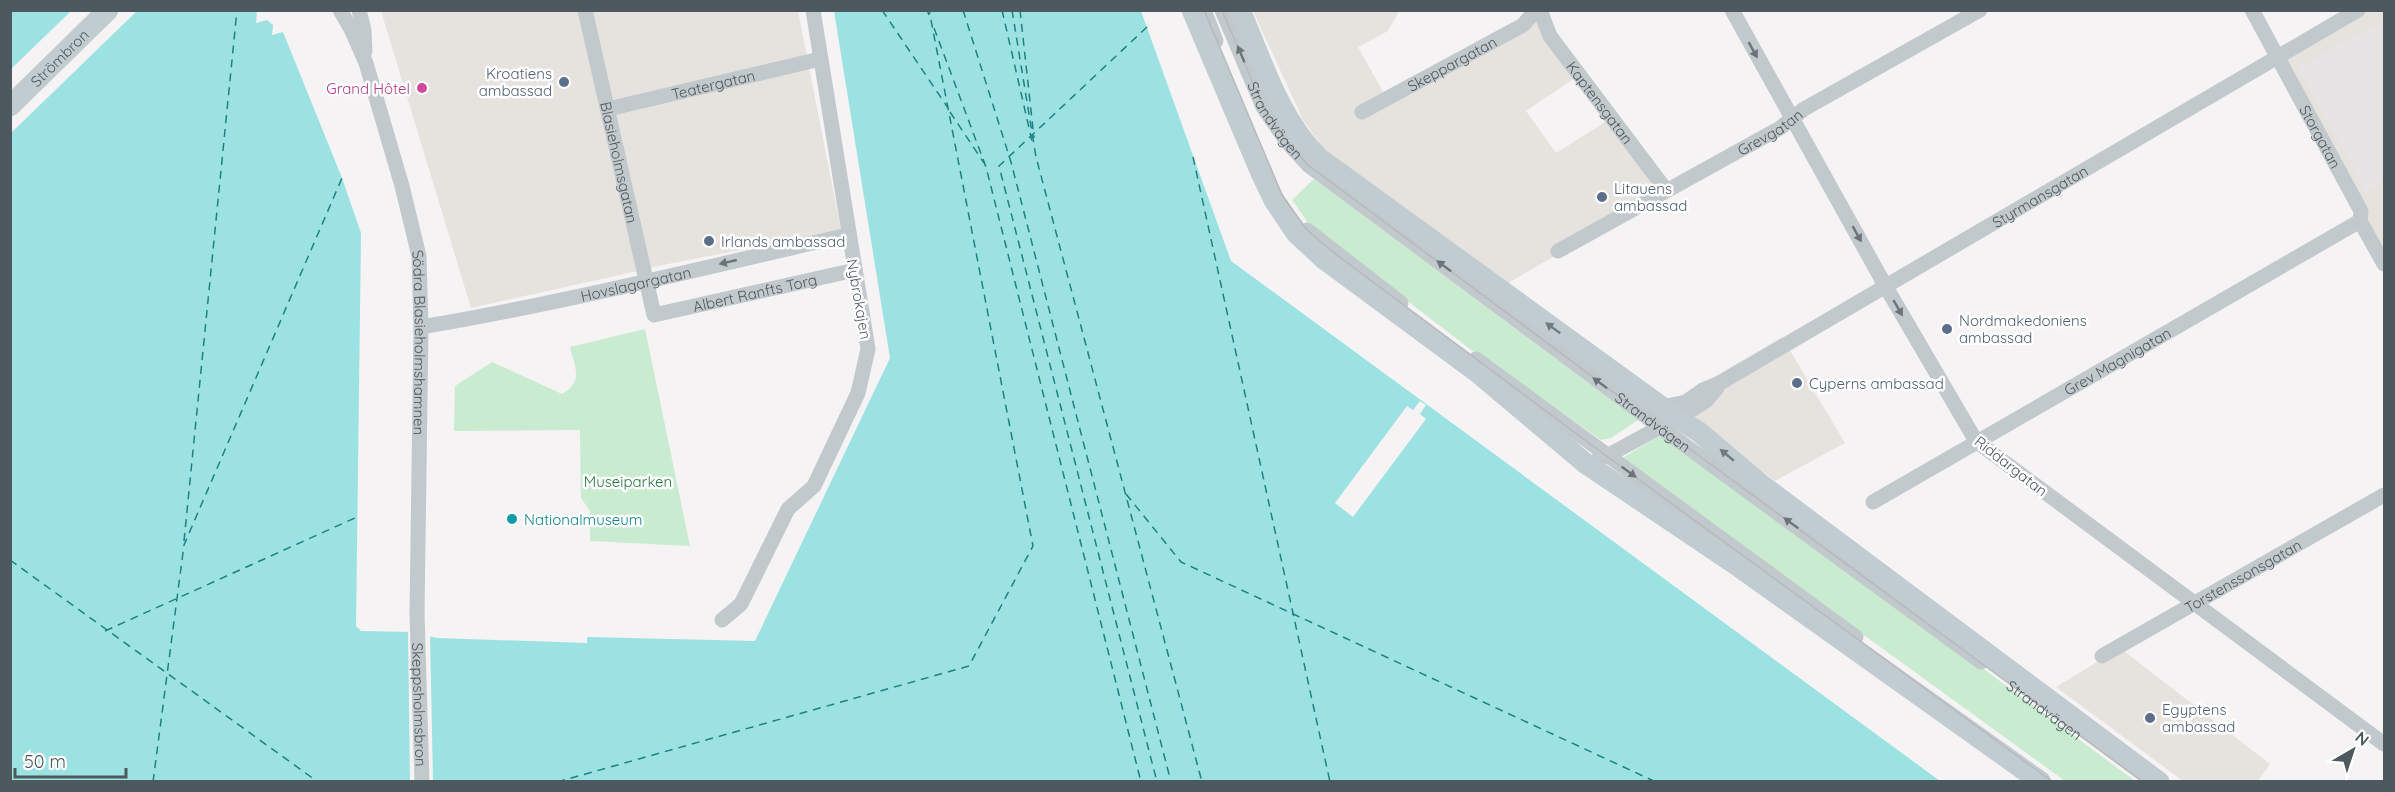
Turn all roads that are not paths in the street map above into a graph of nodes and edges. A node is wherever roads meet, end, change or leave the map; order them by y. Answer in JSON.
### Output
{"nodes":[{"id":1,"x":90,"y":10,"type":"edge"},
{"id":2,"x":108,"y":10,"type":"edge"},
{"id":3,"x":340,"y":10,"type":"edge"},
{"id":4,"x":359,"y":10,"type":"edge"},
{"id":5,"x":585,"y":10,"type":"edge"},
{"id":6,"x":813,"y":10,"type":"edge"},
{"id":7,"x":1192,"y":10,"type":"edge"},
{"id":8,"x":1204,"y":10,"type":"edge"},
{"id":9,"x":1222,"y":10,"type":"edge"},
{"id":10,"x":1240,"y":10,"type":"edge"},
{"id":11,"x":1538,"y":10,"type":"edge"},
{"id":12,"x":1732,"y":10,"type":"edge"},
{"id":13,"x":1980,"y":10,"type":"edge"},
{"id":14,"x":2252,"y":10,"type":"edge"},
{"id":15,"x":2358,"y":10,"type":"edge"},
{"id":16,"x":2277,"y":57,"type":"junction"},
{"id":17,"x":820,"y":59,"type":"junction"},
{"id":18,"x":366,"y":63,"type":"junction"},
{"id":19,"x":10,"y":89,"type":"edge"},
{"id":20,"x":10,"y":106,"type":"edge"},
{"id":21,"x":608,"y":109,"type":"junction"},
{"id":22,"x":1362,"y":112,"type":"dead end"},
{"id":23,"x":1792,"y":119,"type":"junction"},
{"id":24,"x":1666,"y":190,"type":"junction"},
{"id":25,"x":2360,"y":221,"type":"junction"},
{"id":26,"x":848,"y":235,"type":"junction"},
{"id":27,"x":1557,"y":251,"type":"dead end"},
{"id":28,"x":2385,"y":264,"type":"edge"},
{"id":29,"x":855,"y":270,"type":"junction"},
{"id":30,"x":647,"y":281,"type":"junction"},
{"id":31,"x":1886,"y":287,"type":"junction"},
{"id":32,"x":654,"y":315,"type":"joint"},
{"id":33,"x":420,"y":327,"type":"junction"},
{"id":34,"x":1477,"y":372,"type":"junction"},
{"id":35,"x":1666,"y":418,"type":"junction"},
{"id":36,"x":1976,"y":441,"type":"junction"},
{"id":37,"x":1607,"y":456,"type":"junction"},
{"id":38,"x":2385,"y":495,"type":"edge"},
{"id":39,"x":1873,"y":502,"type":"dead end"},
{"id":40,"x":2194,"y":604,"type":"junction"},
{"id":41,"x":722,"y":620,"type":"dead end"},
{"id":42,"x":418,"y":629,"type":"joint"},
{"id":43,"x":2102,"y":656,"type":"dead end"},
{"id":44,"x":2385,"y":744,"type":"edge"},
{"id":45,"x":422,"y":782,"type":"edge"},
{"id":46,"x":2041,"y":782,"type":"edge"},
{"id":47,"x":2054,"y":782,"type":"edge"},
{"id":48,"x":2143,"y":782,"type":"edge"},
{"id":49,"x":2159,"y":782,"type":"edge"}],
"edges":[{"from":1,"to":19,"type":"street","name":"Strömbron"},
{"from":2,"to":20,"type":"street","name":"Strömbron"},
{"from":3,"to":18,"type":"street","name":"Södra Blasieholmshamnen"},
{"from":4,"to":18,"type":"street","name":"Södra Blasieholmshamnen"},
{"from":5,"to":21,"type":"street","name":"Blasieholmsgatan"},
{"from":6,"to":17,"type":"street","name":"Nybrokajen"},
{"from":7,"to":34,"type":"street","name":"Strandvägen"},
{"from":8,"to":37,"type":"street","name":"Strandvägen"},
{"from":35,"to":9,"type":"street","name":"Strandvägen","one_way":true},
{"from":35,"to":10,"type":"street","name":"Strandvägen","one_way":true},
{"from":11,"to":22,"type":"street","name":"Skeppargatan"},
{"from":11,"to":24,"type":"street","name":"Kaptensgatan"},
{"from":12,"to":23,"type":"street","name":"Riddargatan","one_way":true},
{"from":13,"to":23,"type":"street","name":"Grevgatan"},
{"from":14,"to":16,"type":"street","name":"Storgatan"},
{"from":15,"to":16,"type":"street","name":"Styrmansgatan"},
{"from":16,"to":25,"type":"street","name":"Storgatan"},
{"from":16,"to":31,"type":"street","name":"Styrmansgatan"},
{"from":17,"to":21,"type":"street","name":"Teatergatan"},
{"from":17,"to":26,"type":"street","name":"Nybrokajen"},
{"from":18,"to":33,"type":"street","name":"Södra Blasieholmshamnen"},
{"from":21,"to":30,"type":"street","name":"Blasieholmsgatan"},
{"from":23,"to":24,"type":"street","name":"Grevgatan"},
{"from":23,"to":31,"type":"street","name":"Riddargatan","one_way":true},
{"from":24,"to":27,"type":"street","name":"Grevgatan"},
{"from":25,"to":28,"type":"street","name":"Storgatan"},
{"from":25,"to":36,"type":"street","name":"Grev Magnigatan"},
{"from":26,"to":29,"type":"street","name":"Nybrokajen"},
{"from":26,"to":30,"type":"street","name":"Hovslagargatan","one_way":true},
{"from":29,"to":32,"type":"street","name":"Albert Ranfts Torg"},
{"from":29,"to":41,"type":"street","name":"Nybrokajen"},
{"from":30,"to":32,"type":"street","name":"Blasieholmsgatan"},
{"from":30,"to":33,"type":"street","name":"Hovslagargatan"},
{"from":31,"to":35,"type":"street","name":"Styrmansgatan"},
{"from":31,"to":36,"type":"street","name":"Riddargatan","one_way":true},
{"from":33,"to":42,"type":"street","name":"Södra Blasieholmshamnen"},
{"from":34,"to":37,"type":"street","name":"Strandvägen"},
{"from":34,"to":46,"type":"street","name":"Strandvägen"},
{"from":35,"to":37,"type":"street","name":"Styrmansgatan"},
{"from":48,"to":35,"type":"street","name":"Strandvägen","one_way":true},
{"from":49,"to":35,"type":"street","name":"Strandvägen","one_way":true},
{"from":36,"to":39,"type":"street","name":"Grev Magnigatan"},
{"from":36,"to":40,"type":"street","name":"Riddargatan"},
{"from":37,"to":47,"type":"street","name":"Strandvägen","one_way":true},
{"from":38,"to":40,"type":"street","name":"Torstenssonsgatan"},
{"from":40,"to":43,"type":"street","name":"Torstenssonsgatan"},
{"from":40,"to":44,"type":"street","name":"Riddargatan"},
{"from":42,"to":45,"type":"street","name":"Skeppsholmsbron"}]}
